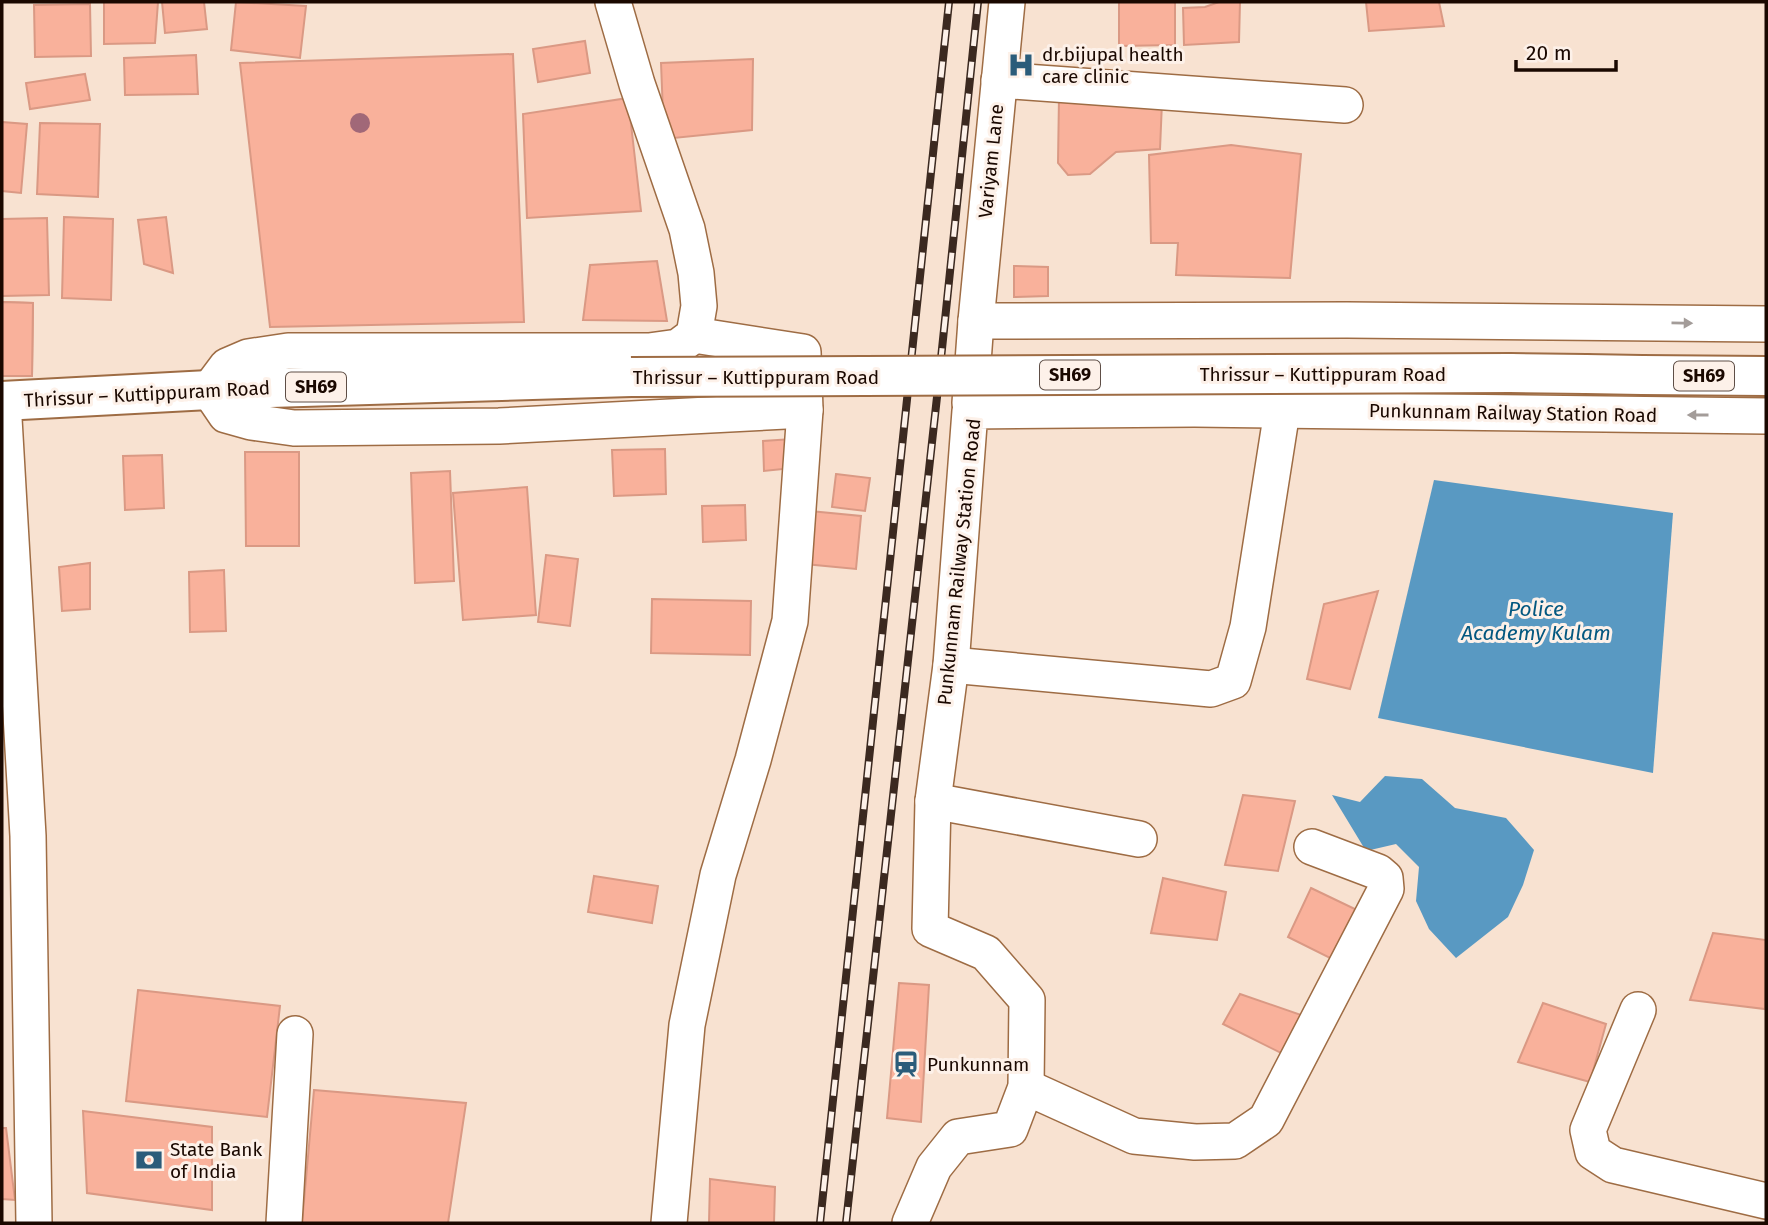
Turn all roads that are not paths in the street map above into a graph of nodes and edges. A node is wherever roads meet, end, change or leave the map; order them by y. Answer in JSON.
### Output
{"nodes":[{"id":1,"x":613,"y":2,"type":"edge"},
{"id":2,"x":1007,"y":2,"type":"edge"},
{"id":3,"x":999,"y":80,"type":"junction"},
{"id":4,"x":1345,"y":106,"type":"dead end"},
{"id":5,"x":976,"y":321,"type":"junction"},
{"id":6,"x":1614,"y":322,"type":"junction"},
{"id":7,"x":1766,"y":324,"type":"edge"},
{"id":8,"x":694,"y":335,"type":"junction"},
{"id":9,"x":1766,"y":376,"type":"edge"},
{"id":10,"x":209,"y":390,"type":"junction"},
{"id":11,"x":2,"y":401,"type":"edge"},
{"id":12,"x":805,"y":410,"type":"junction"},
{"id":13,"x":970,"y":411,"type":"junction"},
{"id":14,"x":1282,"y":411,"type":"junction"},
{"id":15,"x":1614,"y":415,"type":"junction"},
{"id":16,"x":1766,"y":416,"type":"edge"},
{"id":17,"x":951,"y":665,"type":"junction"},
{"id":18,"x":933,"y":801,"type":"junction"},
{"id":19,"x":1139,"y":839,"type":"dead end"},
{"id":20,"x":1312,"y":847,"type":"dead end"},
{"id":21,"x":1638,"y":1010,"type":"dead end"},
{"id":22,"x":296,"y":1034,"type":"dead end"},
{"id":23,"x":1026,"y":1087,"type":"junction"},
{"id":24,"x":1766,"y":1201,"type":"edge"},
{"id":25,"x":34,"y":1223,"type":"edge"},
{"id":26,"x":284,"y":1223,"type":"edge"},
{"id":27,"x":669,"y":1223,"type":"edge"},
{"id":28,"x":910,"y":1223,"type":"edge"}],
"edges":[{"from":1,"to":8,"type":"street"},
{"from":2,"to":3,"type":"street","name":"Variyam Lane"},
{"from":3,"to":4,"type":"street"},
{"from":3,"to":5,"type":"street","name":"Variyam Lane"},
{"from":5,"to":6,"type":"street"},
{"from":5,"to":13,"type":"street","name":"Variyam Lane"},
{"from":6,"to":7,"type":"street","one_way":true},
{"from":6,"to":15,"type":"street"},
{"from":8,"to":10,"type":"street"},
{"from":8,"to":12,"type":"street"},
{"from":9,"to":10,"type":"main road","name":"Thrissur – Kuttippuram Road","number":"SH69","bridge":true},
{"from":10,"to":11,"type":"main road","name":"Thrissur – Kuttippuram Road","number":"SH69"},
{"from":10,"to":12,"type":"street"},
{"from":11,"to":25,"type":"street"},
{"from":12,"to":27,"type":"street"},
{"from":13,"to":14,"type":"street","name":"Punkunnam Railway Station Road"},
{"from":13,"to":17,"type":"street","name":"Punkunnam Railway Station Road"},
{"from":14,"to":15,"type":"street","name":"Punkunnam Railway Station Road"},
{"from":14,"to":17,"type":"street"},
{"from":16,"to":15,"type":"street","name":"Punkunnam Railway Station Road","one_way":true},
{"from":17,"to":18,"type":"street","name":"Punkunnam Railway Station Road"},
{"from":18,"to":19,"type":"street"},
{"from":18,"to":23,"type":"street","name":"Punkunnam Railway Station Road"},
{"from":20,"to":23,"type":"street"},
{"from":21,"to":24,"type":"street"},
{"from":22,"to":26,"type":"street"},
{"from":23,"to":28,"type":"street","name":"Punkunnam Railway Station Road"}]}
